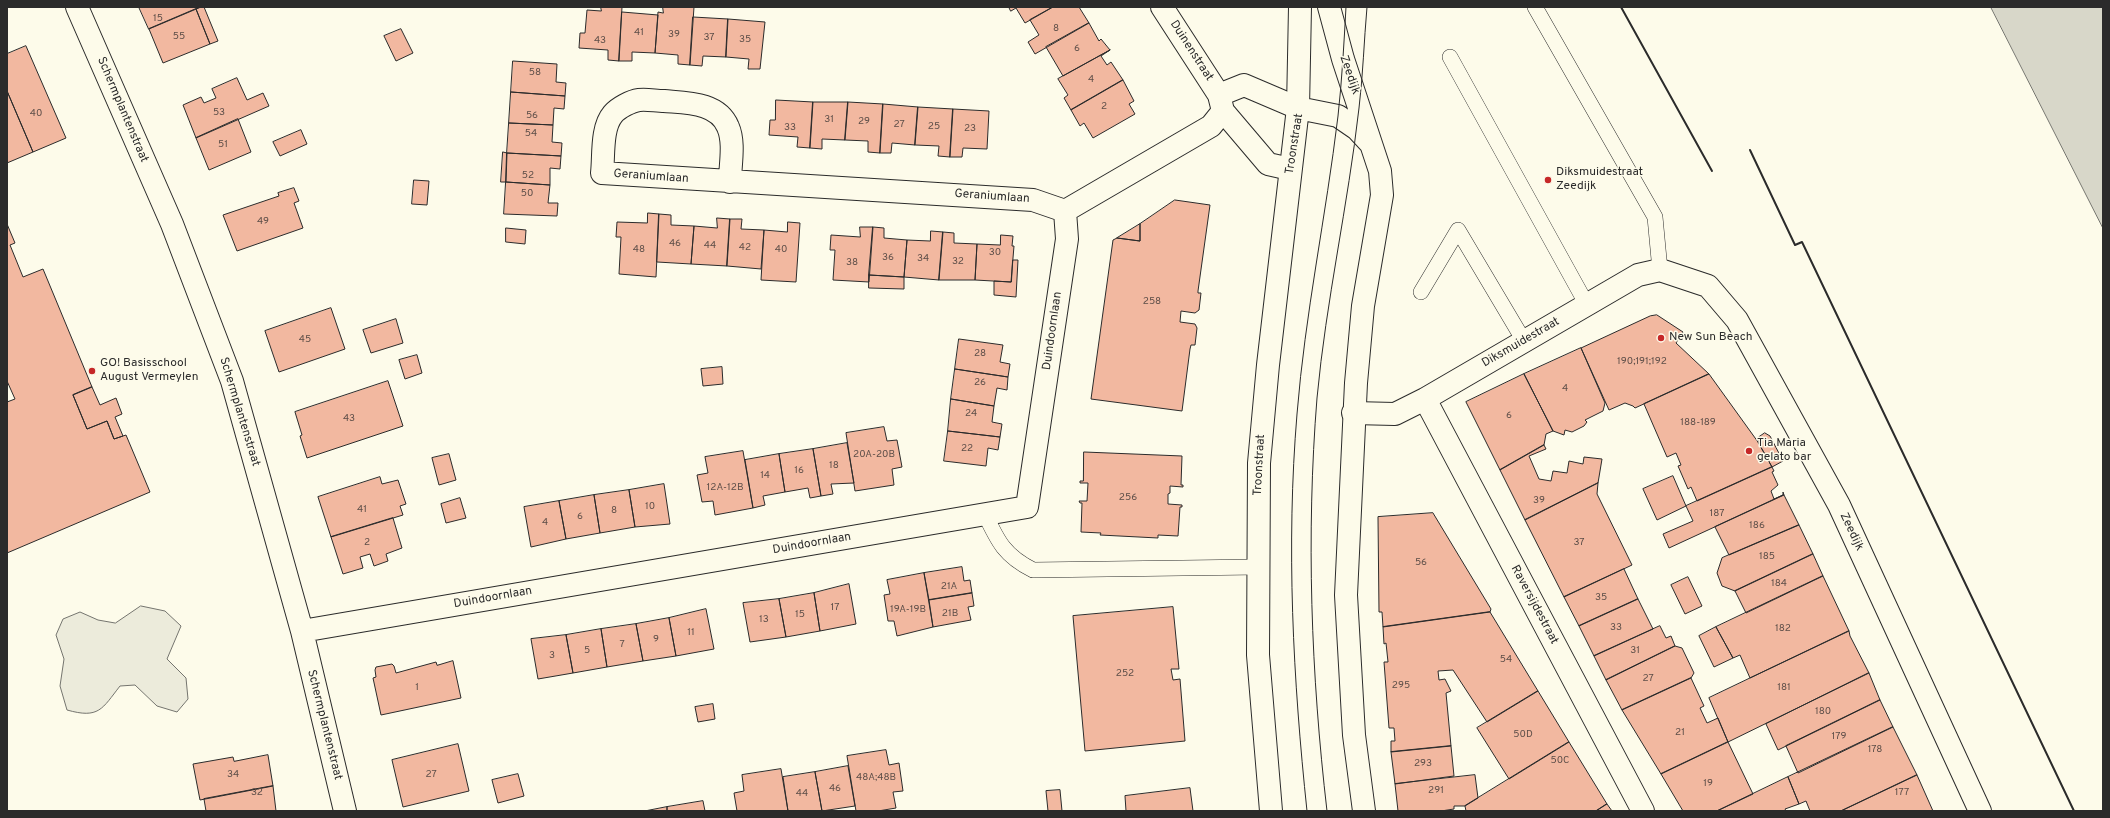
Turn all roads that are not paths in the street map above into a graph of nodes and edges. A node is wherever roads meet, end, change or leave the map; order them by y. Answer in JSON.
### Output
{"nodes":[{"id":1,"x":77,"y":7,"type":"edge"},
{"id":2,"x":1163,"y":7,"type":"edge"},
{"id":3,"x":1300,"y":7,"type":"edge"},
{"id":4,"x":1329,"y":7,"type":"edge"},
{"id":5,"x":1535,"y":7,"type":"edge"},
{"id":6,"x":1450,"y":57,"type":"dead end"},
{"id":7,"x":1221,"y":103,"type":"junction"},
{"id":8,"x":1298,"y":108,"type":"junction"},
{"id":9,"x":1370,"y":143,"type":"junction"},
{"id":10,"x":1290,"y":168,"type":"junction"},
{"id":11,"x":730,"y":182,"type":"junction"},
{"id":12,"x":1065,"y":211,"type":"junction"},
{"id":13,"x":1660,"y":270,"type":"junction"},
{"id":14,"x":1421,"y":292,"type":"dead end"},
{"id":15,"x":1587,"y":305,"type":"junction"},
{"id":16,"x":1524,"y":341,"type":"junction"},
{"id":17,"x":1425,"y":399,"type":"junction"},
{"id":18,"x":1353,"y":413,"type":"junction"},
{"id":19,"x":985,"y":514,"type":"junction"},
{"id":20,"x":1257,"y":567,"type":"junction"},
{"id":21,"x":302,"y":632,"type":"junction"},
{"id":22,"x":345,"y":811,"type":"edge"},
{"id":23,"x":1271,"y":811,"type":"edge"},
{"id":24,"x":1364,"y":811,"type":"edge"},
{"id":25,"x":1643,"y":811,"type":"edge"},
{"id":26,"x":1980,"y":811,"type":"edge"}],
"edges":[{"from":1,"to":21,"type":"street","name":"Schermplantenstraat"},
{"from":2,"to":7,"type":"street","name":"Duinenstraat"},
{"from":3,"to":8,"type":"street"},
{"from":4,"to":9,"type":"street","name":"Zeedijk"},
{"from":5,"to":13,"type":"lane"},
{"from":6,"to":15,"type":"lane"},
{"from":7,"to":8,"type":"street","name":"Duinenstraat"},
{"from":7,"to":10,"type":"street","name":"Duinenstraat"},
{"from":7,"to":12,"type":"street"},
{"from":8,"to":9,"type":"street","name":"Troonstraat"},
{"from":8,"to":10,"type":"street","name":"Troonstraat"},
{"from":9,"to":18,"type":"street","name":"Troonstraat"},
{"from":10,"to":20,"type":"street","name":"Troonstraat"},
{"from":11,"to":11,"type":"street","name":"Geraniumlaan"},
{"from":11,"to":12,"type":"street","name":"Geraniumlaan"},
{"from":12,"to":19,"type":"street","name":"Duindoornlaan"},
{"from":13,"to":15,"type":"street","name":"Diksmuidestraat"},
{"from":13,"to":26,"type":"street","name":"Zeedijk"},
{"from":14,"to":16,"type":"lane"},
{"from":15,"to":16,"type":"street","name":"Diksmuidestraat"},
{"from":16,"to":17,"type":"street","name":"Diksmuidestraat"},
{"from":17,"to":18,"type":"street","name":"Diksmuidestraat"},
{"from":17,"to":25,"type":"street","name":"Raversijdestraat"},
{"from":18,"to":24,"type":"street","name":"Troonstraat"},
{"from":19,"to":20,"type":"lane"},
{"from":19,"to":21,"type":"street","name":"Duindoornlaan"},
{"from":20,"to":23,"type":"street","name":"Troonstraat"},
{"from":21,"to":22,"type":"street","name":"Schermplantenstraat"}]}
